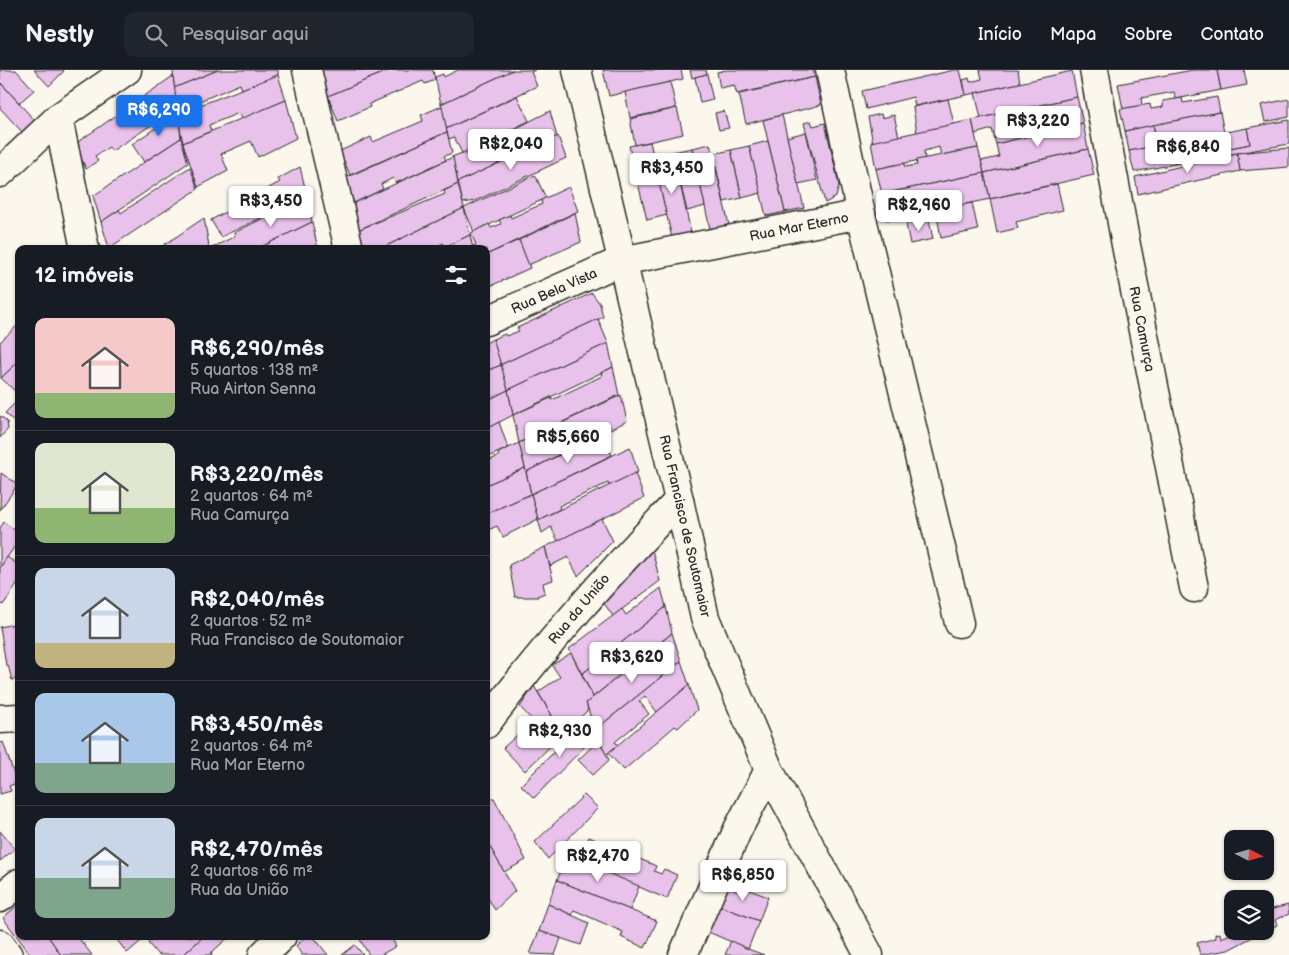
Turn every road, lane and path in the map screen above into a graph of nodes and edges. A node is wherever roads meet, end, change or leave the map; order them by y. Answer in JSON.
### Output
{"nodes":[{"id":1,"x":127,"y":70,"type":"edge"},
{"id":2,"x":307,"y":70,"type":"edge"},
{"id":3,"x":577,"y":70,"type":"edge"},
{"id":4,"x":830,"y":70,"type":"edge"},
{"id":5,"x":1094,"y":70,"type":"edge"},
{"id":6,"x":58,"y":118,"type":"junction"},
{"id":7,"x":0,"y":174,"type":"edge"},
{"id":8,"x":861,"y":214,"type":"junction"},
{"id":9,"x":84,"y":245,"type":"edge"},
{"id":10,"x":348,"y":245,"type":"edge"},
{"id":11,"x":621,"y":261,"type":"junction"},
{"id":12,"x":490,"y":319,"type":"edge"},
{"id":13,"x":679,"y":500,"type":"junction"},
{"id":14,"x":1194,"y":588,"type":"dead end"},
{"id":15,"x":959,"y":623,"type":"dead end"},
{"id":16,"x":15,"y":718,"type":"edge"},
{"id":17,"x":0,"y":719,"type":"edge"},
{"id":18,"x":490,"y":719,"type":"edge"},
{"id":19,"x":769,"y":770,"type":"junction"},
{"id":20,"x":15,"y":887,"type":"edge"},
{"id":21,"x":0,"y":898,"type":"edge"},
{"id":22,"x":278,"y":940,"type":"edge"},
{"id":23,"x":0,"y":944,"type":"edge"},
{"id":24,"x":859,"y":949,"type":"edge"},
{"id":25,"x":8,"y":955,"type":"edge"},
{"id":26,"x":263,"y":955,"type":"edge"},
{"id":27,"x":683,"y":955,"type":"edge"}],
"edges":[{"from":1,"to":6,"type":"street"},
{"from":2,"to":10,"type":"street"},
{"from":3,"to":11,"type":"street","name":"Rua Francisco de Soutomaior"},
{"from":4,"to":8,"type":"street","name":"Rua Mar Eterno"},
{"from":5,"to":14,"type":"street","name":"Rua Camurça"},
{"from":6,"to":7,"type":"street"},
{"from":6,"to":9,"type":"street"},
{"from":8,"to":11,"type":"street","name":"Rua Mar Eterno"},
{"from":8,"to":15,"type":"street"},
{"from":11,"to":12,"type":"street","name":"Rua Bela Vista"},
{"from":11,"to":13,"type":"street","name":"Rua Francisco de Soutomaior"},
{"from":13,"to":18,"type":"street","name":"Rua da União"},
{"from":13,"to":19,"type":"street","name":"Rua Francisco de Soutomaior"},
{"from":16,"to":17,"type":"street"},
{"from":19,"to":24,"type":"street","name":"Rua Francisco de Soutomaior"},
{"from":19,"to":27,"type":"street"},
{"from":20,"to":21,"type":"street"},
{"from":22,"to":26,"type":"street"},
{"from":23,"to":25,"type":"street"}]}
